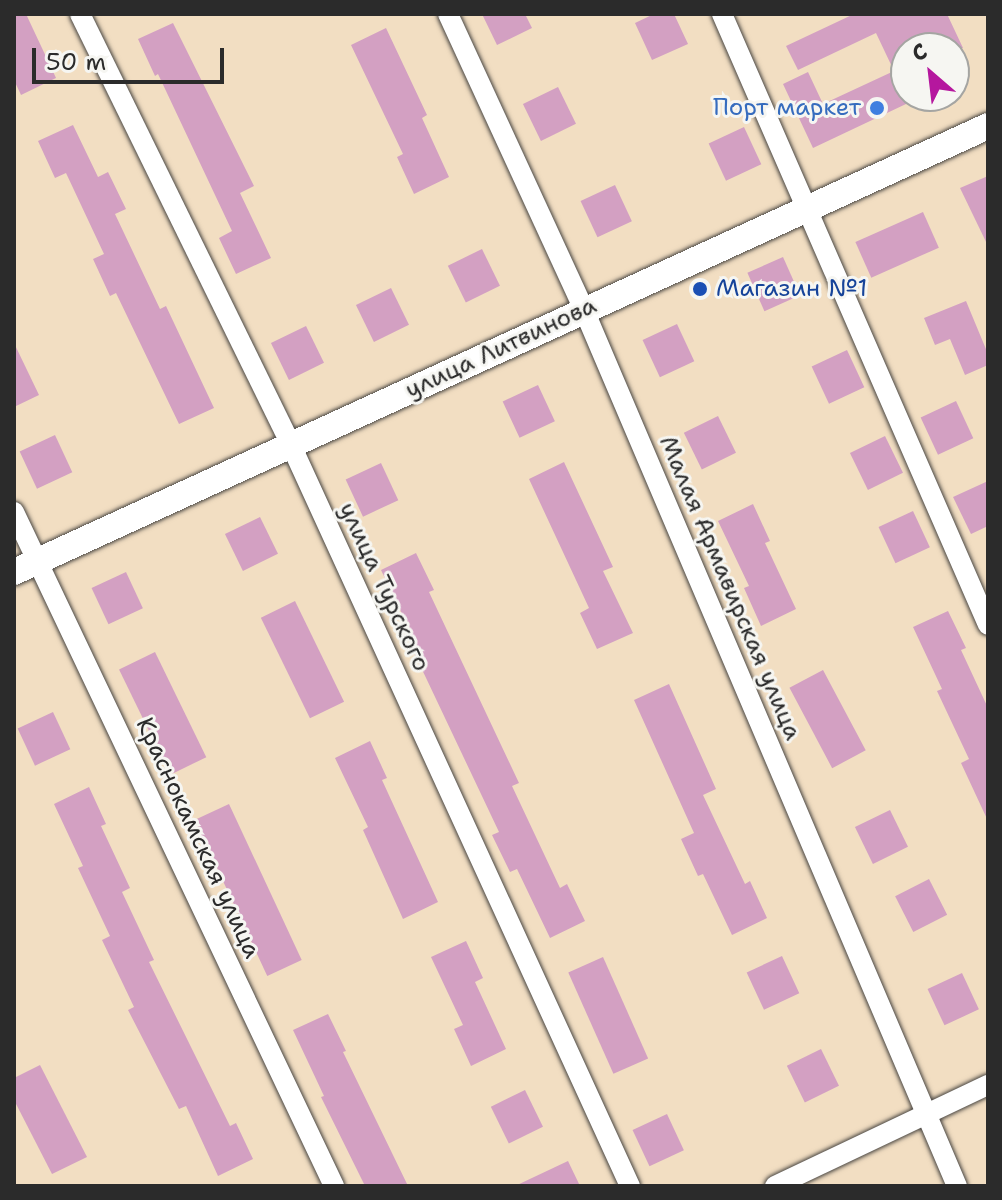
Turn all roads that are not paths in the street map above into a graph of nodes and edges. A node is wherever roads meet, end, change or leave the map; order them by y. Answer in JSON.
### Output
{"nodes":[{"id":1,"x":80,"y":14,"type":"edge"},
{"id":2,"x":448,"y":14,"type":"edge"},
{"id":3,"x":722,"y":14,"type":"edge"},
{"id":4,"x":988,"y":126,"type":"edge"},
{"id":5,"x":807,"y":209,"type":"junction"},
{"id":6,"x":584,"y":310,"type":"junction"},
{"id":7,"x":291,"y":445,"type":"junction"},
{"id":8,"x":14,"y":512,"type":"edge"},
{"id":9,"x":26,"y":567,"type":"edge"},
{"id":10,"x":988,"y":625,"type":"edge"},
{"id":11,"x":988,"y":1085,"type":"edge"},
{"id":12,"x":926,"y":1115,"type":"junction"},
{"id":13,"x":334,"y":1186,"type":"edge"},
{"id":14,"x":630,"y":1186,"type":"edge"},
{"id":15,"x":775,"y":1186,"type":"edge"},
{"id":16,"x":957,"y":1186,"type":"edge"}],
"edges":[{"from":1,"to":7,"type":"street","name":"улица Турского"},
{"from":2,"to":6,"type":"street","name":"Малая Армавирская улица"},
{"from":3,"to":5,"type":"street"},
{"from":4,"to":5,"type":"street","name":"улица Литвинова"},
{"from":5,"to":6,"type":"street","name":"улица Литвинова"},
{"from":5,"to":10,"type":"street"},
{"from":6,"to":7,"type":"street","name":"улица Литвинова"},
{"from":6,"to":12,"type":"street","name":"Малая Армавирская улица"},
{"from":7,"to":9,"type":"street","name":"улица Литвинова"},
{"from":7,"to":14,"type":"street","name":"улица Турского"},
{"from":8,"to":9,"type":"street","name":"Краснокамская улица"},
{"from":9,"to":13,"type":"street","name":"Краснокамская улица"},
{"from":11,"to":12,"type":"street"},
{"from":12,"to":15,"type":"street"},
{"from":12,"to":16,"type":"street","name":"Малая Армавирская улица"}]}
